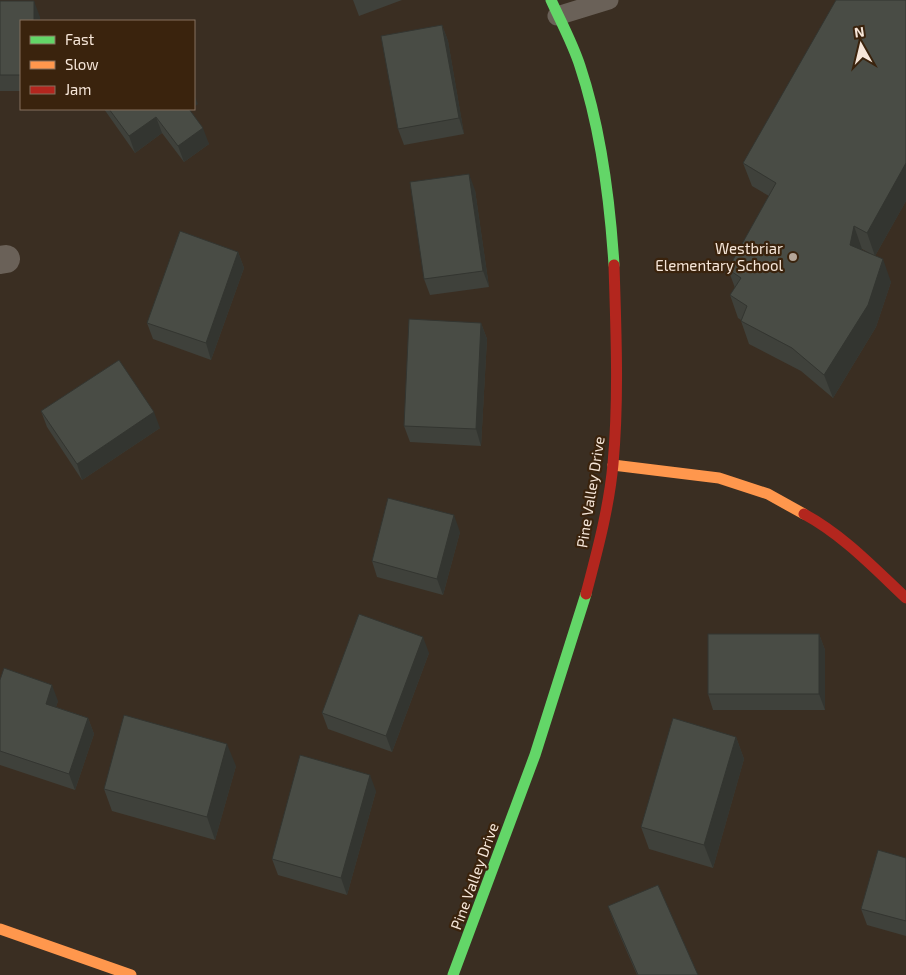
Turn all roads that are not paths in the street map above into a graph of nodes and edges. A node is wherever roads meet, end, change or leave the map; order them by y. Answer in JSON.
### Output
{"nodes":[{"id":1,"x":609,"y":0,"type":"edge"},
{"id":2,"x":554,"y":8,"type":"edge"},
{"id":3,"x":613,"y":465,"type":"junction"},
{"id":4,"x":906,"y":598,"type":"edge"},
{"id":5,"x":0,"y":929,"type":"edge"},
{"id":6,"x":131,"y":975,"type":"edge"},
{"id":7,"x":453,"y":975,"type":"edge"}],
"edges":[{"from":1,"to":2,"type":"lane"},
{"from":2,"to":3,"type":"street","name":"Pine Valley Drive"},
{"from":3,"to":4,"type":"street"},
{"from":3,"to":7,"type":"street","name":"Pine Valley Drive"},
{"from":5,"to":6,"type":"street"}]}
